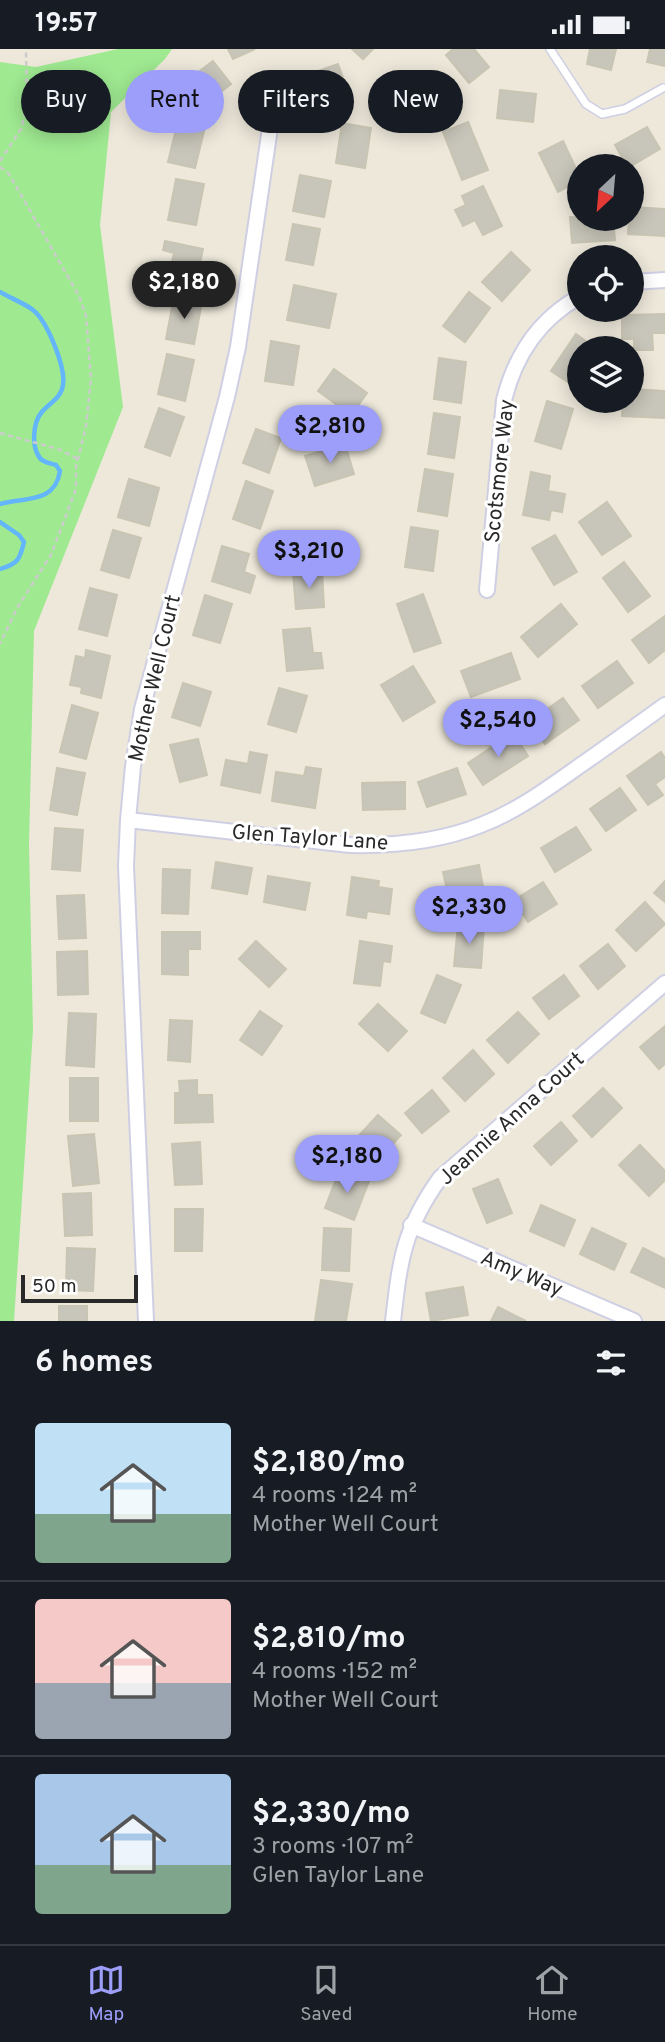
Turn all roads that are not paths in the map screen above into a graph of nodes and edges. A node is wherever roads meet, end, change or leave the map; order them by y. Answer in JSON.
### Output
{"nodes":[{"id":1,"x":551,"y":49,"type":"edge"},
{"id":2,"x":663,"y":88,"type":"dead end"},
{"id":3,"x":269,"y":133,"type":"edge"},
{"id":4,"x":665,"y":280,"type":"edge"},
{"id":5,"x":644,"y":281,"type":"edge"},
{"id":6,"x":567,"y":305,"type":"edge"},
{"id":7,"x":487,"y":590,"type":"dead end"},
{"id":8,"x":665,"y":705,"type":"edge"},
{"id":9,"x":128,"y":820,"type":"junction"},
{"id":10,"x":665,"y":983,"type":"edge"},
{"id":11,"x":411,"y":1225,"type":"junction"},
{"id":12,"x":146,"y":1321,"type":"edge"},
{"id":13,"x":393,"y":1321,"type":"edge"},
{"id":14,"x":634,"y":1321,"type":"edge"}],
"edges":[{"from":1,"to":2,"type":"lane"},
{"from":3,"to":9,"type":"street","name":"Mother Well Court"},
{"from":4,"to":5,"type":"street"},
{"from":6,"to":7,"type":"street","name":"Scotsmore Way"},
{"from":8,"to":9,"type":"street","name":"Glen Taylor Lane"},
{"from":9,"to":12,"type":"street","name":"Mother Well Court"},
{"from":10,"to":11,"type":"street","name":"Jeannie Anna Court"},
{"from":11,"to":13,"type":"street","name":"Jeannie Anna Court"},
{"from":11,"to":14,"type":"street","name":"Amy Way"}]}
